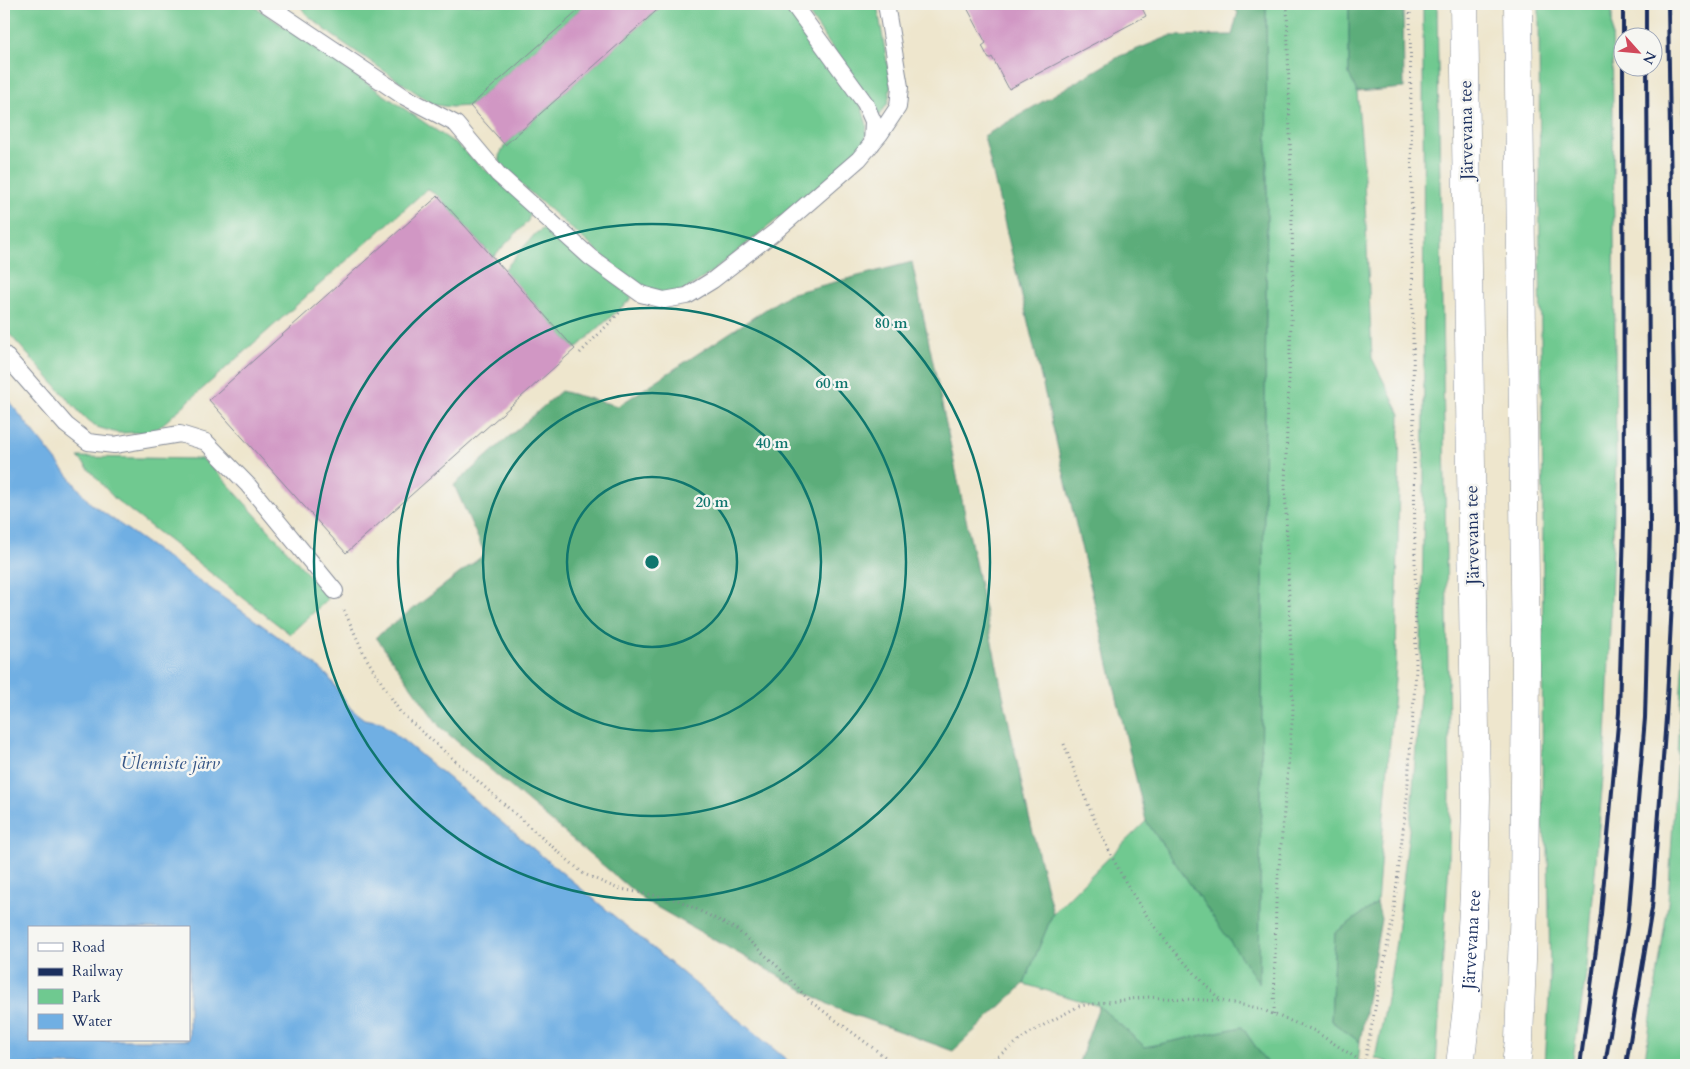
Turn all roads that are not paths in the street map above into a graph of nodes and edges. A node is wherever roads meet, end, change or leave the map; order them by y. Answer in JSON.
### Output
{"nodes":[{"id":1,"x":266,"y":4,"type":"edge"},
{"id":2,"x":793,"y":4,"type":"edge"},
{"id":3,"x":886,"y":4,"type":"edge"},
{"id":4,"x":1464,"y":4,"type":"edge"},
{"id":5,"x":1518,"y":4,"type":"edge"},
{"id":6,"x":872,"y":144,"type":"junction"},
{"id":7,"x":4,"y":354,"type":"edge"},
{"id":8,"x":335,"y":592,"type":"road end"},
{"id":9,"x":1460,"y":1065,"type":"edge"},
{"id":10,"x":1516,"y":1065,"type":"edge"}],
"edges":[{"from":1,"to":6,"type":"lane"},
{"from":2,"to":6,"type":"lane"},
{"from":3,"to":6,"type":"lane"},
{"from":4,"to":9,"type":"main road","name":"Järvevana tee"},
{"from":5,"to":10,"type":"main road"},
{"from":7,"to":8,"type":"lane"}]}
